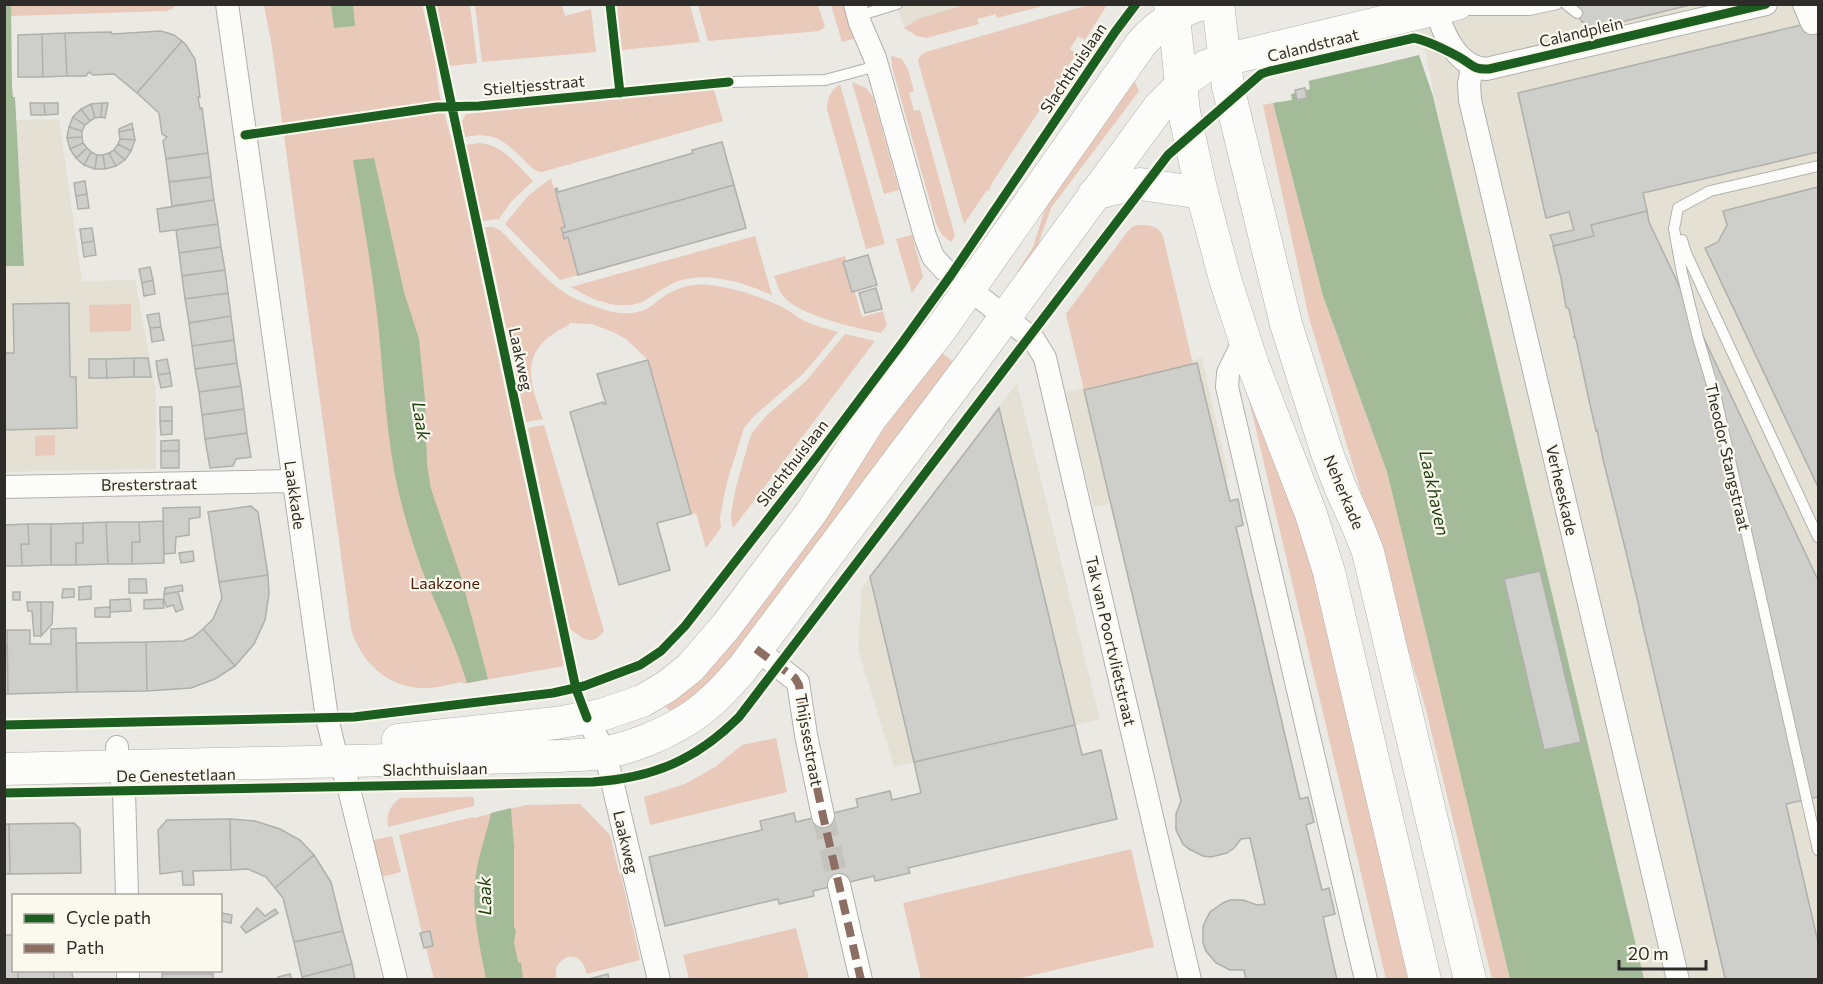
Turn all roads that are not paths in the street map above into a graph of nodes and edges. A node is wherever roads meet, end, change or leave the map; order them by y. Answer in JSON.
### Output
{"nodes":[{"id":1,"x":226,"y":4,"type":"edge"},
{"id":2,"x":897,"y":4,"type":"edge"},
{"id":3,"x":1202,"y":4,"type":"edge"},
{"id":4,"x":1218,"y":4,"type":"edge"},
{"id":5,"x":1557,"y":4,"type":"edge"},
{"id":6,"x":1566,"y":4,"type":"edge"},
{"id":7,"x":1766,"y":4,"type":"edge"},
{"id":8,"x":1446,"y":7,"type":"edge"},
{"id":9,"x":856,"y":10,"type":"edge"},
{"id":10,"x":1172,"y":10,"type":"edge"},
{"id":11,"x":1577,"y":13,"type":"dead end"},
{"id":12,"x":1224,"y":60,"type":"junction"},
{"id":13,"x":877,"y":66,"type":"junction"},
{"id":14,"x":1473,"y":67,"type":"junction"},
{"id":15,"x":729,"y":82,"type":"dead end"},
{"id":16,"x":1181,"y":84,"type":"junction"},
{"id":17,"x":1818,"y":167,"type":"edge"},
{"id":18,"x":1202,"y":193,"type":"junction"},
{"id":19,"x":1094,"y":194,"type":"junction"},
{"id":20,"x":969,"y":290,"type":"junction"},
{"id":21,"x":1006,"y":317,"type":"junction"},
{"id":22,"x":1244,"y":339,"type":"junction"},
{"id":23,"x":293,"y":481,"type":"junction"},
{"id":24,"x":4,"y":487,"type":"edge"},
{"id":25,"x":1818,"y":537,"type":"edge"},
{"id":26,"x":756,"y":649,"type":"junction"},
{"id":27,"x":587,"y":718,"type":"junction"},
{"id":28,"x":4,"y":749,"type":"edge"},
{"id":29,"x":604,"y":753,"type":"junction"},
{"id":30,"x":117,"y":757,"type":"junction"},
{"id":31,"x":340,"y":763,"type":"junction"},
{"id":32,"x":4,"y":769,"type":"edge"},
{"id":33,"x":823,"y":816,"type":"tunnel mouth"},
{"id":34,"x":1818,"y":850,"type":"edge"},
{"id":35,"x":839,"y":885,"type":"tunnel mouth"},
{"id":36,"x":127,"y":894,"type":"edge"},
{"id":37,"x":396,"y":980,"type":"edge"},
{"id":38,"x":659,"y":980,"type":"edge"},
{"id":39,"x":861,"y":980,"type":"edge"},
{"id":40,"x":1190,"y":980,"type":"edge"},
{"id":41,"x":1366,"y":980,"type":"edge"},
{"id":42,"x":1425,"y":980,"type":"edge"},
{"id":43,"x":1470,"y":980,"type":"edge"},
{"id":44,"x":1678,"y":980,"type":"edge"}],
"edges":[{"from":1,"to":23,"type":"street","name":"Laakkade"},
{"from":2,"to":9,"type":"lane"},
{"from":3,"to":10,"type":"main road","name":"Slachthuislaan"},
{"from":4,"to":12,"type":"main road","name":"Neherkade"},
{"from":5,"to":8,"type":"lane"},
{"from":6,"to":11,"type":"lane"},
{"from":7,"to":14,"type":"street","name":"Calandplein"},
{"from":8,"to":12,"type":"main road","name":"Calandstraat"},
{"from":8,"to":14,"type":"street"},
{"from":9,"to":13,"type":"street"},
{"from":10,"to":16,"type":"main road"},
{"from":10,"to":20,"type":"main road","name":"Slachthuislaan"},
{"from":12,"to":16,"type":"main road","name":"Slachthuislaan"},
{"from":12,"to":43,"type":"main road","name":"Neherkade"},
{"from":13,"to":15,"type":"lane"},
{"from":13,"to":20,"type":"street"},
{"from":14,"to":44,"type":"street","name":"Verheeskade"},
{"from":16,"to":18,"type":"main road"},
{"from":16,"to":19,"type":"main road","name":"Slachthuislaan"},
{"from":17,"to":25,"type":"lane"},
{"from":17,"to":34,"type":"lane","name":"Theodor Stangstraat"},
{"from":18,"to":19,"type":"main road"},
{"from":18,"to":22,"type":"main road"},
{"from":19,"to":21,"type":"main road","name":"Slachthuislaan"},
{"from":20,"to":21,"type":"street","name":"Tak van Poortvlietstraat"},
{"from":20,"to":27,"type":"main road","name":"Slachthuislaan"},
{"from":21,"to":26,"type":"main road","name":"Slachthuislaan"},
{"from":21,"to":40,"type":"street","name":"Tak van Poortvlietstraat"},
{"from":22,"to":41,"type":"street"},
{"from":22,"to":42,"type":"main road"},
{"from":23,"to":24,"type":"street","name":"Bresterstraat"},
{"from":23,"to":31,"type":"street","name":"Laakkade"},
{"from":26,"to":29,"type":"main road","name":"Slachthuislaan"},
{"from":26,"to":33,"type":"street","name":"Thijssestraat"},
{"from":27,"to":29,"type":"street","name":"Laakweg"},
{"from":27,"to":31,"type":"main road","name":"Slachthuislaan"},
{"from":28,"to":30,"type":"main road","name":"De Genestetlaan"},
{"from":29,"to":31,"type":"main road","name":"Slachthuislaan"},
{"from":29,"to":38,"type":"street","name":"Laakweg"},
{"from":30,"to":31,"type":"main road","name":"De Genestetlaan"},
{"from":30,"to":32,"type":"main road","name":"De Genestetlaan"},
{"from":30,"to":36,"type":"street"},
{"from":31,"to":37,"type":"street","name":"Laakkade"},
{"from":35,"to":39,"type":"street"}]}
